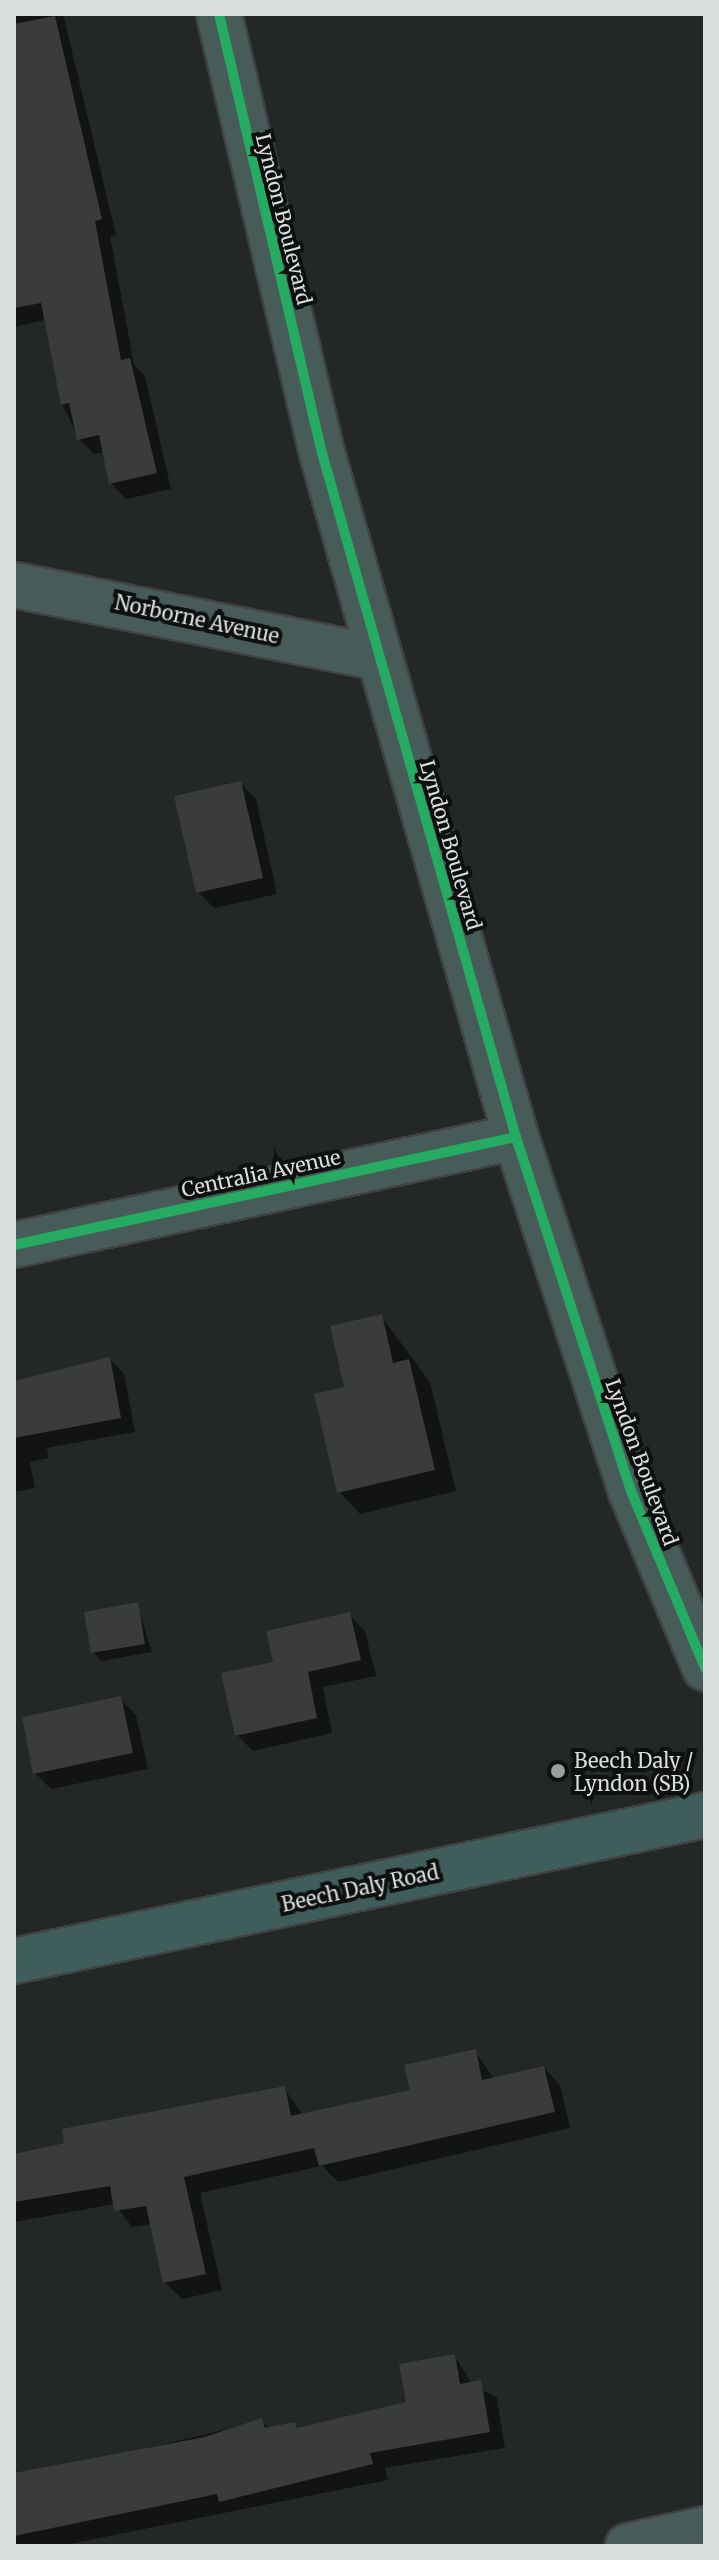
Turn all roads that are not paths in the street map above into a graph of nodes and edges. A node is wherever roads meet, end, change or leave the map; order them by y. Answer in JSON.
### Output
{"nodes":[{"id":1,"x":219,"y":14,"type":"edge"},
{"id":2,"x":14,"y":585,"type":"edge"},
{"id":3,"x":378,"y":658,"type":"junction"},
{"id":4,"x":516,"y":1137,"type":"junction"},
{"id":5,"x":14,"y":1245,"type":"edge"},
{"id":6,"x":705,"y":1668,"type":"edge"},
{"id":7,"x":705,"y":1815,"type":"edge"},
{"id":8,"x":14,"y":1961,"type":"edge"},
{"id":9,"x":705,"y":2529,"type":"edge"},
{"id":10,"x":628,"y":2546,"type":"edge"}],
"edges":[{"from":1,"to":3,"type":"street","name":"Lyndon Boulevard"},
{"from":2,"to":3,"type":"street","name":"Norborne Avenue"},
{"from":3,"to":4,"type":"street","name":"Lyndon Boulevard"},
{"from":4,"to":5,"type":"street","name":"Centralia Avenue"},
{"from":4,"to":6,"type":"street","name":"Lyndon Boulevard"},
{"from":7,"to":8,"type":"main road","name":"Beech Daly Road"},
{"from":9,"to":10,"type":"street"}]}
